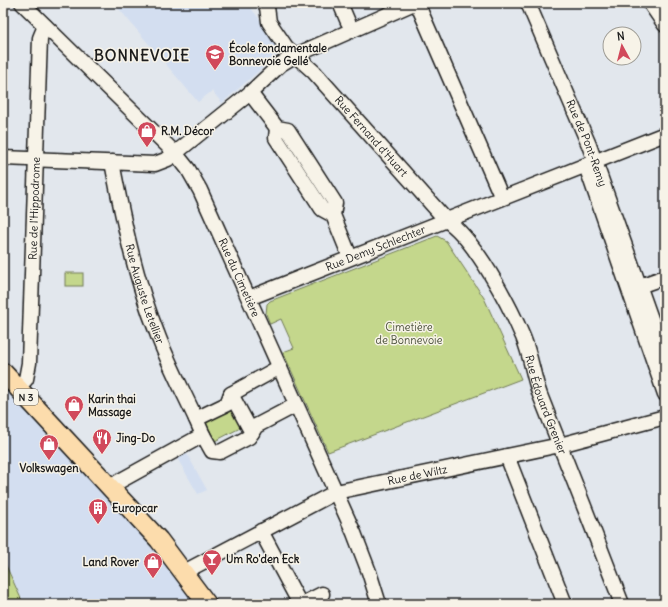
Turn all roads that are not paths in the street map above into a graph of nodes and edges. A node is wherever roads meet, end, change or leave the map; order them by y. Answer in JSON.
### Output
{"nodes":[{"id":1,"x":22,"y":3,"type":"edge"},
{"id":2,"x":264,"y":3,"type":"edge"},
{"id":3,"x":340,"y":3,"type":"edge"},
{"id":4,"x":414,"y":3,"type":"edge"},
{"id":5,"x":417,"y":3,"type":"edge"},
{"id":6,"x":528,"y":3,"type":"edge"},
{"id":7,"x":650,"y":3,"type":"edge"},
{"id":8,"x":348,"y":22,"type":"dead end"},
{"id":9,"x":665,"y":25,"type":"edge"},
{"id":10,"x":45,"y":26,"type":"junction"},
{"id":11,"x":296,"y":55,"type":"junction"},
{"id":12,"x":250,"y":93,"type":"junction"},
{"id":13,"x":665,"y":134,"type":"edge"},
{"id":14,"x":176,"y":154,"type":"junction"},
{"id":15,"x":3,"y":158,"type":"edge"},
{"id":16,"x":36,"y":159,"type":"junction"},
{"id":17,"x":112,"y":162,"type":"junction"},
{"id":18,"x":591,"y":164,"type":"junction"},
{"id":19,"x":502,"y":198,"type":"junction"},
{"id":20,"x":446,"y":220,"type":"junction"},
{"id":21,"x":350,"y":257,"type":"junction"},
{"id":22,"x":665,"y":277,"type":"edge"},
{"id":23,"x":635,"y":288,"type":"junction"},
{"id":24,"x":249,"y":298,"type":"junction"},
{"id":25,"x":665,"y":358,"type":"edge"},
{"id":26,"x":280,"y":368,"type":"junction"},
{"id":27,"x":3,"y":372,"type":"edge"},
{"id":28,"x":18,"y":388,"type":"junction"},
{"id":29,"x":231,"y":394,"type":"junction"},
{"id":30,"x":665,"y":394,"type":"edge"},
{"id":31,"x":296,"y":405,"type":"junction"},
{"id":32,"x":665,"y":417,"type":"edge"},
{"id":33,"x":196,"y":420,"type":"junction"},
{"id":34,"x":252,"y":433,"type":"junction"},
{"id":35,"x":203,"y":435,"type":"junction"},
{"id":36,"x":560,"y":444,"type":"junction"},
{"id":37,"x":507,"y":456,"type":"junction"},
{"id":38,"x":110,"y":488,"type":"junction"},
{"id":39,"x":336,"y":492,"type":"junction"},
{"id":40,"x":261,"y":531,"type":"junction"},
{"id":41,"x":184,"y":572,"type":"junction"},
{"id":42,"x":322,"y":594,"type":"dead end"},
{"id":43,"x":207,"y":604,"type":"edge"},
{"id":44,"x":301,"y":604,"type":"edge"},
{"id":45,"x":379,"y":604,"type":"edge"},
{"id":46,"x":565,"y":604,"type":"edge"},
{"id":47,"x":622,"y":604,"type":"edge"}],
"edges":[{"from":1,"to":10,"type":"street","name":"Rue du Cimetière"},
{"from":2,"to":11,"type":"street","name":"Rue Fernand d'Huart"},
{"from":3,"to":8,"type":"street"},
{"from":4,"to":11,"type":"street"},
{"from":5,"to":19,"type":"street"},
{"from":6,"to":18,"type":"street","name":"Rue de Pont-Remy"},
{"from":7,"to":9,"type":"street"},
{"from":10,"to":14,"type":"street","name":"Rue du Cimetière"},
{"from":10,"to":16,"type":"street","name":"Rue de l'Hippodrome"},
{"from":11,"to":12,"type":"street"},
{"from":11,"to":20,"type":"street","name":"Rue Fernand d'Huart"},
{"from":12,"to":14,"type":"street"},
{"from":12,"to":21,"type":"street"},
{"from":13,"to":18,"type":"street","name":"Rue Demy Schlechter"},
{"from":14,"to":17,"type":"street"},
{"from":14,"to":24,"type":"street","name":"Rue du Cimetière"},
{"from":15,"to":16,"type":"street"},
{"from":16,"to":17,"type":"street"},
{"from":16,"to":28,"type":"street","name":"Rue de l'Hippodrome"},
{"from":17,"to":33,"type":"street","name":"Rue Auguste Letellier"},
{"from":18,"to":19,"type":"street","name":"Rue Demy Schlechter"},
{"from":18,"to":23,"type":"street","name":"Rue de Pont-Remy"},
{"from":19,"to":20,"type":"street","name":"Rue Demy Schlechter"},
{"from":20,"to":21,"type":"street","name":"Rue Demy Schlechter"},
{"from":20,"to":36,"type":"street","name":"Rue Édouard Grenier"},
{"from":21,"to":24,"type":"street","name":"Rue Demy Schlechter"},
{"from":22,"to":23,"type":"street"},
{"from":23,"to":25,"type":"street","name":"Rue de Pont-Remy"},
{"from":23,"to":30,"type":"street","name":"Rue de Pont-Remy"},
{"from":24,"to":26,"type":"street","name":"Rue du Cimetière"},
{"from":26,"to":29,"type":"street"},
{"from":26,"to":31,"type":"street","name":"Rue du Cimetière"},
{"from":27,"to":28,"type":"main road","number":"N 3"},
{"from":28,"to":38,"type":"main road","number":"N 3"},
{"from":29,"to":33,"type":"street"},
{"from":29,"to":34,"type":"street"},
{"from":31,"to":34,"type":"street"},
{"from":31,"to":39,"type":"street","name":"Rue du Cimetière"},
{"from":32,"to":36,"type":"street","name":"Rue de Wiltz"},
{"from":33,"to":35,"type":"street","name":"Rue Auguste Letellier"},
{"from":34,"to":35,"type":"street","name":"Rue Auguste Letellier"},
{"from":35,"to":38,"type":"street"},
{"from":36,"to":37,"type":"street","name":"Rue de Wiltz"},
{"from":36,"to":47,"type":"street","name":"Rue Édouard Grenier"},
{"from":37,"to":39,"type":"street","name":"Rue de Wiltz"},
{"from":37,"to":46,"type":"street"},
{"from":38,"to":41,"type":"main road","number":"N 3"},
{"from":39,"to":40,"type":"street","name":"Rue de Wiltz"},
{"from":39,"to":45,"type":"street","name":"Rue du Cimetière"},
{"from":40,"to":41,"type":"street","name":"Rue de Wiltz"},
{"from":40,"to":44,"type":"street"},
{"from":41,"to":43,"type":"main road","number":"N 3"},
{"from":42,"to":44,"type":"street"}]}
